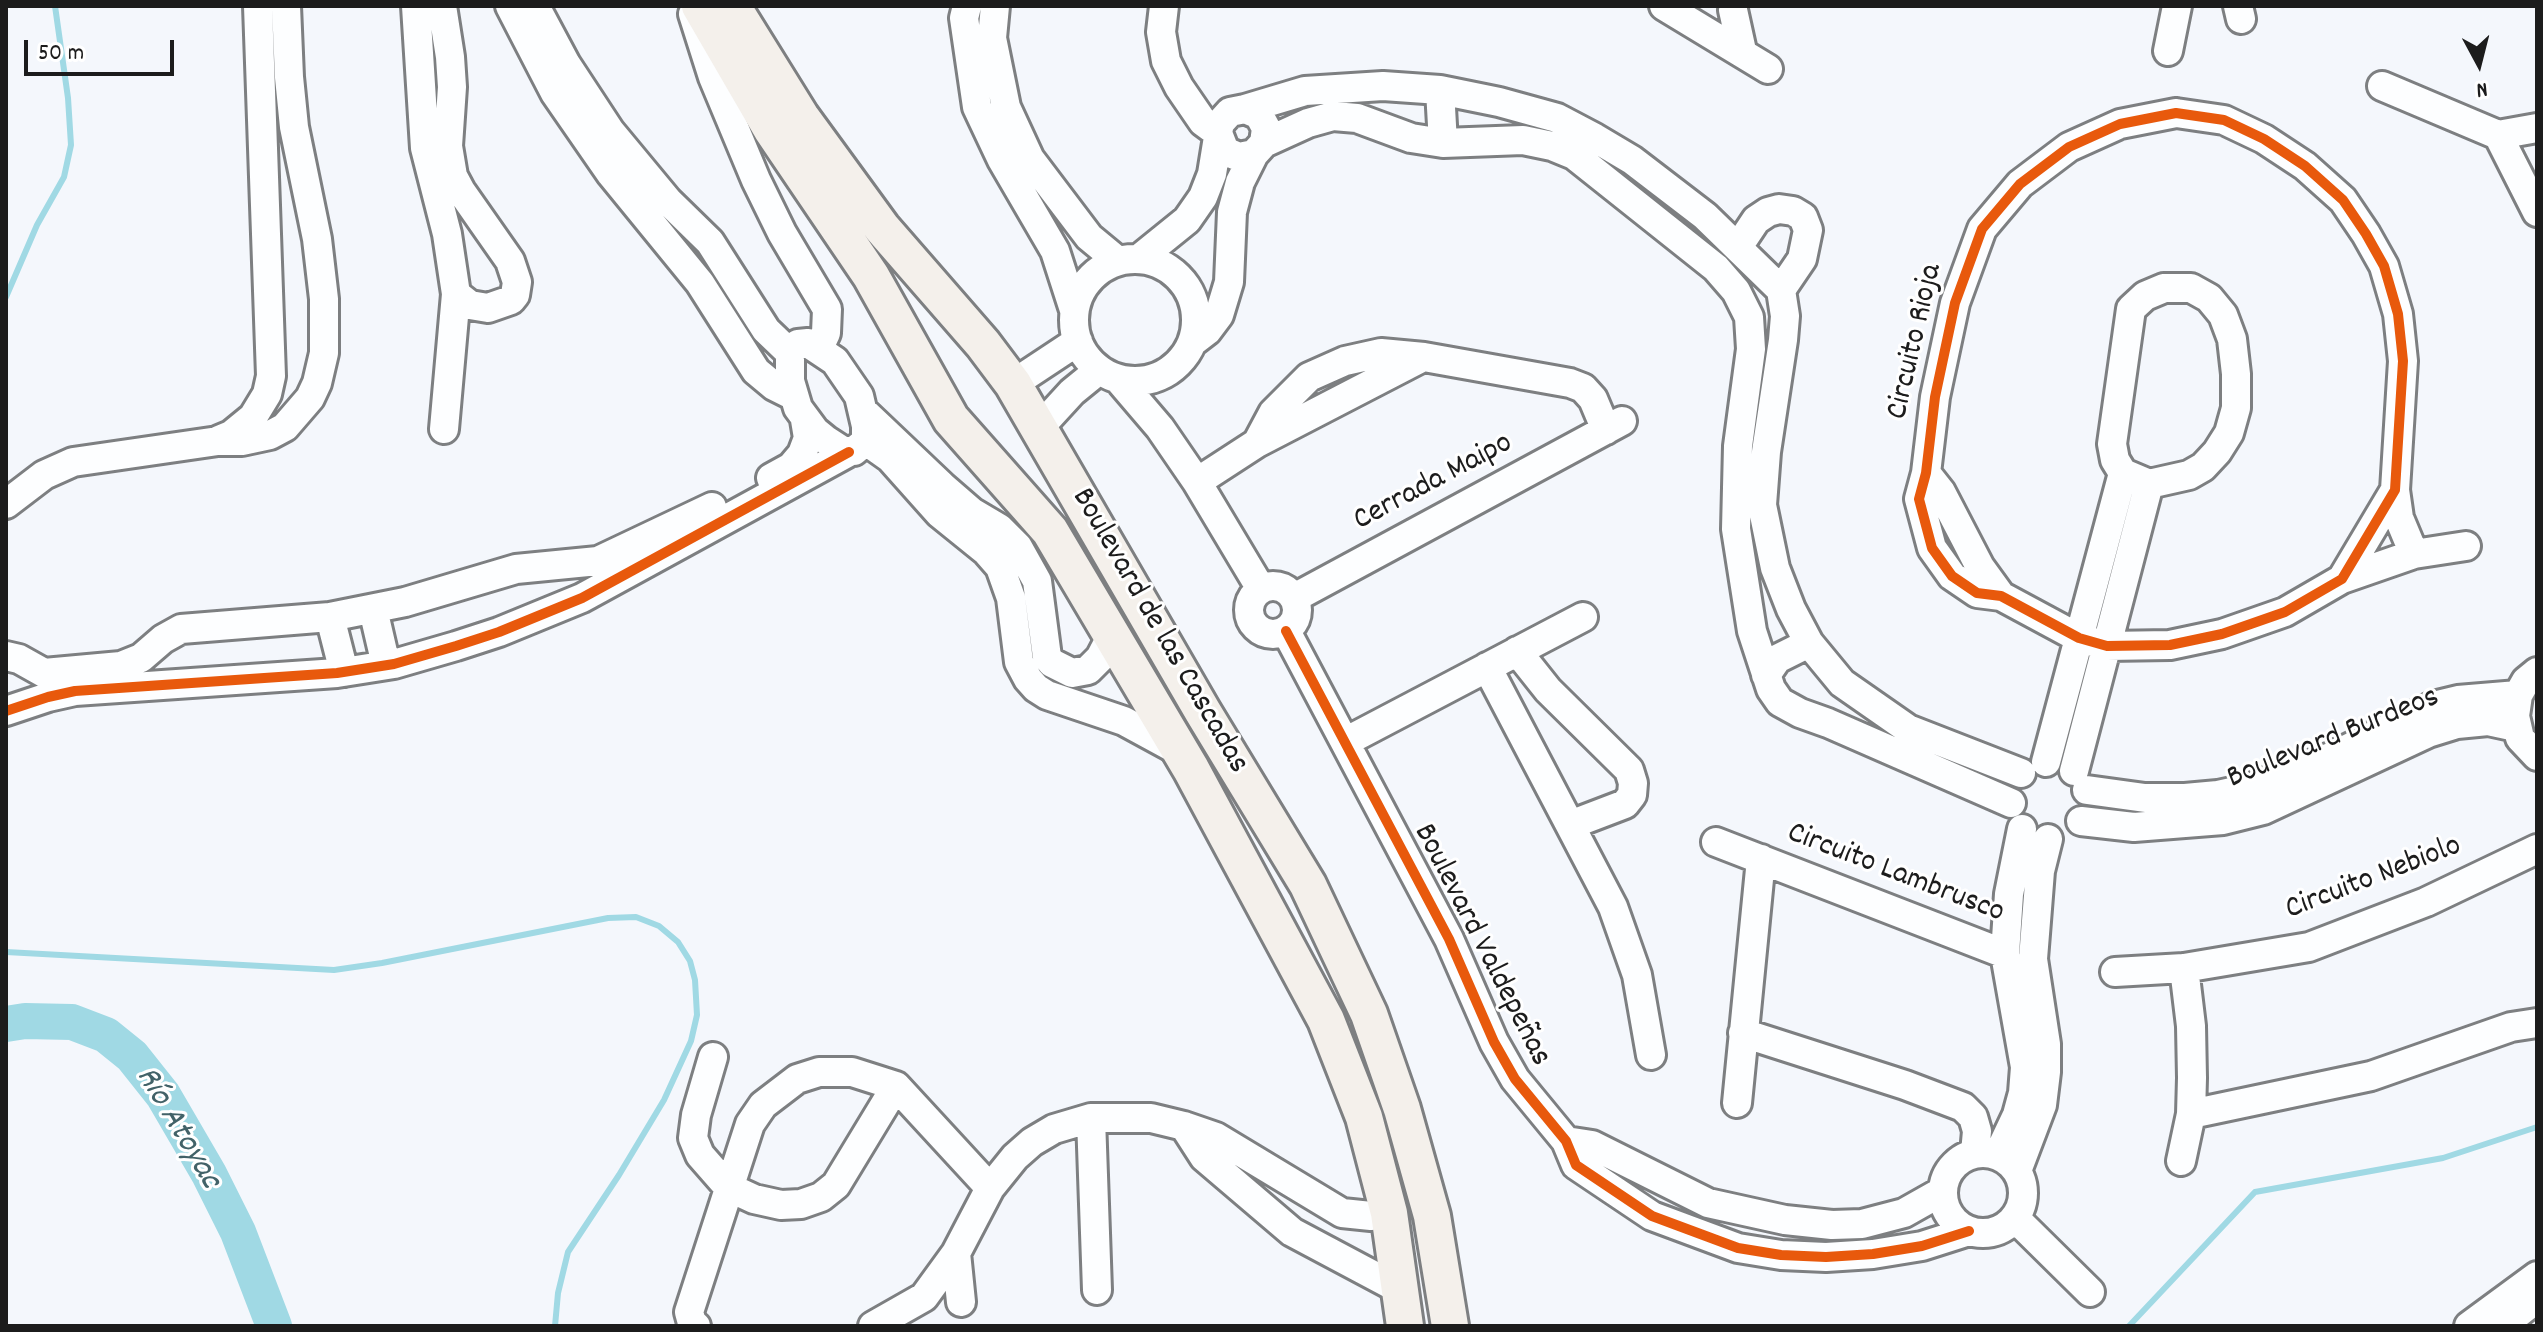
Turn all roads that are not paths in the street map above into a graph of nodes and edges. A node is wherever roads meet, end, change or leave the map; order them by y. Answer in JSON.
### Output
{"nodes":[{"id":1,"x":258,"y":6,"type":"edge"},
{"id":2,"x":286,"y":6,"type":"edge"},
{"id":3,"x":416,"y":6,"type":"edge"},
{"id":4,"x":442,"y":6,"type":"edge"},
{"id":5,"x":510,"y":6,"type":"edge"},
{"id":6,"x":535,"y":6,"type":"edge"},
{"id":7,"x":691,"y":6,"type":"edge"},
{"id":8,"x":700,"y":6,"type":"edge"},
{"id":9,"x":732,"y":6,"type":"edge"},
{"id":10,"x":967,"y":6,"type":"edge"},
{"id":11,"x":995,"y":6,"type":"edge"},
{"id":12,"x":1164,"y":6,"type":"edge"},
{"id":13,"x":1664,"y":6,"type":"edge"},
{"id":14,"x":2177,"y":6,"type":"edge"},
{"id":15,"x":1736,"y":8,"type":"edge"},
{"id":16,"x":1705,"y":30,"type":"junction"},
{"id":17,"x":1742,"y":51,"type":"junction"},
{"id":18,"x":2168,"y":51,"type":"dead end"},
{"id":19,"x":1768,"y":69,"type":"dead end"},
{"id":20,"x":2382,"y":86,"type":"dead end"},
{"id":21,"x":1440,"y":90,"type":"junction"},
{"id":22,"x":1228,"y":123,"type":"junction"},
{"id":23,"x":2537,"y":128,"type":"edge"},
{"id":24,"x":2498,"y":135,"type":"junction"},
{"id":25,"x":1443,"y":143,"type":"junction"},
{"id":26,"x":1259,"y":149,"type":"junction"},
{"id":27,"x":473,"y":208,"type":"junction"},
{"id":28,"x":2537,"y":212,"type":"edge"},
{"id":29,"x":311,"y":215,"type":"junction"},
{"id":30,"x":443,"y":220,"type":"junction"},
{"id":31,"x":267,"y":223,"type":"junction"},
{"id":32,"x":699,"y":230,"type":"junction"},
{"id":33,"x":668,"y":244,"type":"junction"},
{"id":34,"x":1738,"y":247,"type":"junction"},
{"id":35,"x":1129,"y":259,"type":"junction"},
{"id":36,"x":1781,"y":290,"type":"junction"},
{"id":37,"x":456,"y":294,"type":"junction"},
{"id":38,"x":1074,"y":310,"type":"junction"},
{"id":39,"x":1078,"y":341,"type":"junction"},
{"id":40,"x":1194,"y":341,"type":"junction"},
{"id":41,"x":983,"y":344,"type":"junction"},
{"id":42,"x":819,"y":348,"type":"junction"},
{"id":43,"x":790,"y":353,"type":"junction"},
{"id":44,"x":1109,"y":375,"type":"junction"},
{"id":45,"x":1164,"y":375,"type":"junction"},
{"id":46,"x":271,"y":376,"type":"junction"},
{"id":47,"x":1747,"y":377,"type":"junction"},
{"id":48,"x":1778,"y":379,"type":"junction"},
{"id":49,"x":317,"y":381,"type":"junction"},
{"id":50,"x":931,"y":381,"type":"junction"},
{"id":51,"x":1013,"y":384,"type":"junction"},
{"id":52,"x":792,"y":395,"type":"junction"},
{"id":53,"x":863,"y":411,"type":"junction"},
{"id":54,"x":805,"y":420,"type":"junction"},
{"id":55,"x":1039,"y":428,"type":"junction"},
{"id":56,"x":1160,"y":428,"type":"junction"},
{"id":57,"x":444,"y":429,"type":"dead end"},
{"id":58,"x":218,"y":441,"type":"junction"},
{"id":59,"x":857,"y":446,"type":"junction"},
{"id":60,"x":987,"y":459,"type":"junction"},
{"id":61,"x":2136,"y":478,"type":"junction"},
{"id":62,"x":1197,"y":482,"type":"junction"},
{"id":63,"x":2395,"y":490,"type":"junction"},
{"id":64,"x":741,"y":502,"type":"junction"},
{"id":65,"x":6,"y":504,"type":"edge"},
{"id":66,"x":2466,"y":546,"type":"dead end"},
{"id":67,"x":2414,"y":554,"type":"junction"},
{"id":68,"x":536,"y":567,"type":"junction"},
{"id":69,"x":2342,"y":579,"type":"junction"},
{"id":70,"x":1261,"y":589,"type":"junction"},
{"id":71,"x":1294,"y":598,"type":"junction"},
{"id":72,"x":373,"y":609,"type":"junction"},
{"id":73,"x":552,"y":611,"type":"junction"},
{"id":74,"x":330,"y":617,"type":"junction"},
{"id":75,"x":1583,"y":617,"type":"dead end"},
{"id":76,"x":1286,"y":631,"type":"junction"},
{"id":77,"x":1112,"y":635,"type":"junction"},
{"id":78,"x":2079,"y":638,"type":"junction"},
{"id":79,"x":1809,"y":643,"type":"junction"},
{"id":80,"x":155,"y":645,"type":"junction"},
{"id":81,"x":2107,"y":646,"type":"junction"},
{"id":82,"x":1517,"y":651,"type":"junction"},
{"id":83,"x":6,"y":656,"type":"edge"},
{"id":84,"x":386,"y":665,"type":"junction"},
{"id":85,"x":1487,"y":667,"type":"junction"},
{"id":86,"x":344,"y":672,"type":"junction"},
{"id":87,"x":2537,"y":672,"type":"edge"},
{"id":88,"x":1766,"y":675,"type":"junction"},
{"id":89,"x":163,"y":686,"type":"junction"},
{"id":90,"x":2518,"y":695,"type":"junction"},
{"id":91,"x":6,"y":711,"type":"edge"},
{"id":92,"x":2516,"y":727,"type":"junction"},
{"id":93,"x":1345,"y":742,"type":"junction"},
{"id":94,"x":1181,"y":752,"type":"junction"},
{"id":95,"x":2537,"y":756,"type":"edge"},
{"id":96,"x":2034,"y":768,"type":"junction"},
{"id":97,"x":2081,"y":780,"type":"junction"},
{"id":98,"x":2016,"y":816,"type":"junction"},
{"id":99,"x":2081,"y":821,"type":"junction"},
{"id":100,"x":1570,"y":825,"type":"junction"},
{"id":101,"x":2048,"y":839,"type":"junction"},
{"id":102,"x":1716,"y":842,"type":"dead end"},
{"id":103,"x":2537,"y":849,"type":"edge"},
{"id":104,"x":1761,"y":859,"type":"junction"},
{"id":105,"x":2005,"y":954,"type":"junction"},
{"id":106,"x":2184,"y":968,"type":"junction"},
{"id":107,"x":2115,"y":972,"type":"dead end"},
{"id":108,"x":2537,"y":1003,"type":"edge"},
{"id":109,"x":2524,"y":1025,"type":"edge"},
{"id":110,"x":1743,"y":1033,"type":"junction"},
{"id":111,"x":1651,"y":1055,"type":"dead end"},
{"id":112,"x":713,"y":1057,"type":"dead end"},
{"id":113,"x":896,"y":1086,"type":"junction"},
{"id":114,"x":1737,"y":1103,"type":"dead end"},
{"id":115,"x":2191,"y":1114,"type":"junction"},
{"id":116,"x":1091,"y":1118,"type":"junction"},
{"id":117,"x":1184,"y":1126,"type":"junction"},
{"id":118,"x":1566,"y":1141,"type":"junction"},
{"id":119,"x":1997,"y":1160,"type":"junction"},
{"id":120,"x":2181,"y":1161,"type":"dead end"},
{"id":121,"x":728,"y":1187,"type":"junction"},
{"id":122,"x":990,"y":1188,"type":"junction"},
{"id":123,"x":1943,"y":1191,"type":"junction"},
{"id":124,"x":1708,"y":1203,"type":"junction"},
{"id":125,"x":1389,"y":1213,"type":"junction"},
{"id":126,"x":2015,"y":1218,"type":"junction"},
{"id":127,"x":1969,"y":1231,"type":"junction"},
{"id":128,"x":1695,"y":1234,"type":"junction"},
{"id":129,"x":956,"y":1253,"type":"junction"},
{"id":130,"x":2537,"y":1276,"type":"edge"},
{"id":131,"x":1097,"y":1290,"type":"dead end"},
{"id":132,"x":1401,"y":1290,"type":"junction"},
{"id":133,"x":2090,"y":1292,"type":"dead end"},
{"id":134,"x":2537,"y":1298,"type":"edge"},
{"id":135,"x":961,"y":1302,"type":"dead end"},
{"id":136,"x":2486,"y":1324,"type":"edge"},
{"id":137,"x":696,"y":1326,"type":"edge"},
{"id":138,"x":873,"y":1326,"type":"edge"},
{"id":139,"x":1405,"y":1326,"type":"edge"},
{"id":140,"x":1450,"y":1326,"type":"edge"}],
"edges":[{"from":1,"to":31,"type":"street"},
{"from":2,"to":29,"type":"street"},
{"from":3,"to":30,"type":"street"},
{"from":4,"to":27,"type":"street"},
{"from":5,"to":33,"type":"street"},
{"from":6,"to":32,"type":"street"},
{"from":7,"to":42,"type":"street"},
{"from":8,"to":50,"type":"main road","name":"Boulevard de las Cascadas"},
{"from":9,"to":41,"type":"main road","name":"Boulevard de las Cascadas"},
{"from":10,"to":38,"type":"street"},
{"from":11,"to":35,"type":"street"},
{"from":12,"to":22,"type":"street"},
{"from":13,"to":16,"type":"street"},
{"from":14,"to":18,"type":"street"},
{"from":15,"to":16,"type":"street"},
{"from":15,"to":17,"type":"street"},
{"from":16,"to":17,"type":"street"},
{"from":17,"to":19,"type":"street"},
{"from":20,"to":24,"type":"street"},
{"from":21,"to":22,"type":"street"},
{"from":21,"to":25,"type":"street"},
{"from":21,"to":34,"type":"street"},
{"from":22,"to":26,"type":"street"},
{"from":22,"to":26,"type":"street"},
{"from":22,"to":35,"type":"street"},
{"from":23,"to":24,"type":"street"},
{"from":24,"to":28,"type":"street"},
{"from":25,"to":26,"type":"street"},
{"from":25,"to":47,"type":"street"},
{"from":26,"to":40,"type":"street"},
{"from":27,"to":30,"type":"street"},
{"from":27,"to":37,"type":"street"},
{"from":29,"to":31,"type":"street"},
{"from":29,"to":49,"type":"street"},
{"from":30,"to":37,"type":"street"},
{"from":31,"to":46,"type":"street"},
{"from":32,"to":33,"type":"street"},
{"from":32,"to":43,"type":"street"},
{"from":33,"to":52,"type":"street"},
{"from":34,"to":36,"type":"street"},
{"from":34,"to":36,"type":"street"},
{"from":35,"to":38,"type":"street"},
{"from":35,"to":40,"type":"street"},
{"from":36,"to":48,"type":"street"},
{"from":37,"to":57,"type":"street"},
{"from":38,"to":39,"type":"street"},
{"from":39,"to":44,"type":"street"},
{"from":39,"to":51,"type":"street"},
{"from":40,"to":45,"type":"street"},
{"from":41,"to":50,"type":"main road"},
{"from":41,"to":51,"type":"main road","name":"Boulevard de las Cascadas"},
{"from":42,"to":43,"type":"street"},
{"from":42,"to":53,"type":"street"},
{"from":43,"to":52,"type":"street"},
{"from":44,"to":45,"type":"street"},
{"from":44,"to":55,"type":"street"},
{"from":44,"to":56,"type":"street"},
{"from":45,"to":56,"type":"street"},
{"from":46,"to":49,"type":"street"},
{"from":46,"to":58,"type":"street"},
{"from":47,"to":48,"type":"street"},
{"from":47,"to":88,"type":"street"},
{"from":48,"to":79,"type":"street"},
{"from":49,"to":58,"type":"street"},
{"from":50,"to":60,"type":"main road","name":"Boulevard de las Cascadas"},
{"from":51,"to":55,"type":"main road","name":"Boulevard de las Cascadas"},
{"from":52,"to":54,"type":"street"},
{"from":53,"to":59,"type":"street"},
{"from":53,"to":77,"type":"street"},
{"from":54,"to":59,"type":"street"},
{"from":54,"to":64,"type":"street"},
{"from":55,"to":60,"type":"main road"},
{"from":55,"to":140,"type":"main road","name":"Boulevard de las Cascadas"},
{"from":56,"to":62,"type":"street"},
{"from":58,"to":65,"type":"street"},
{"from":59,"to":64,"type":"street"},
{"from":59,"to":94,"type":"street"},
{"from":60,"to":77,"type":"main road","name":"Boulevard de las Cascadas"},
{"from":61,"to":61,"type":"street"},
{"from":61,"to":78,"type":"street"},
{"from":61,"to":81,"type":"street"},
{"from":62,"to":70,"type":"street"},
{"from":62,"to":71,"type":"street","name":"Cerrada Maipo"},
{"from":63,"to":67,"type":"street"},
{"from":63,"to":69,"type":"street","name":"Circuito Rioja"},
{"from":63,"to":78,"type":"street","name":"Circuito Rioja"},
{"from":64,"to":68,"type":"street"},
{"from":64,"to":73,"type":"street"},
{"from":66,"to":67,"type":"street"},
{"from":67,"to":69,"type":"street"},
{"from":68,"to":72,"type":"street"},
{"from":68,"to":73,"type":"street"},
{"from":69,"to":81,"type":"street","name":"Circuito Rioja"},
{"from":70,"to":71,"type":"street"},
{"from":70,"to":76,"type":"street"},
{"from":71,"to":76,"type":"street"},
{"from":72,"to":74,"type":"street"},
{"from":72,"to":84,"type":"street"},
{"from":73,"to":84,"type":"street"},
{"from":74,"to":80,"type":"street"},
{"from":74,"to":86,"type":"street"},
{"from":75,"to":82,"type":"street"},
{"from":76,"to":93,"type":"street","name":"Boulevard Valdepeñas"},
{"from":77,"to":94,"type":"main road","name":"Boulevard de las Cascadas"},
{"from":78,"to":81,"type":"street","name":"Circuito Rioja"},
{"from":78,"to":96,"type":"street"},
{"from":79,"to":88,"type":"street"},
{"from":79,"to":96,"type":"street"},
{"from":80,"to":83,"type":"street"},
{"from":80,"to":89,"type":"street"},
{"from":81,"to":97,"type":"street"},
{"from":82,"to":85,"type":"street"},
{"from":82,"to":100,"type":"street"},
{"from":84,"to":86,"type":"street"},
{"from":85,"to":93,"type":"street"},
{"from":85,"to":100,"type":"street"},
{"from":86,"to":89,"type":"street"},
{"from":87,"to":90,"type":"street"},
{"from":88,"to":98,"type":"street"},
{"from":89,"to":91,"type":"street"},
{"from":90,"to":92,"type":"street"},
{"from":90,"to":97,"type":"street","name":"Boulevard Burdeos"},
{"from":92,"to":95,"type":"street"},
{"from":92,"to":99,"type":"street","name":"Boulevard Burdeos"},
{"from":93,"to":118,"type":"street","name":"Boulevard Valdepeñas"},
{"from":94,"to":125,"type":"main road","name":"Boulevard de las Cascadas"},
{"from":96,"to":97,"type":"street"},
{"from":96,"to":98,"type":"street"},
{"from":97,"to":99,"type":"street"},
{"from":98,"to":101,"type":"street"},
{"from":98,"to":105,"type":"street"},
{"from":99,"to":101,"type":"street"},
{"from":100,"to":111,"type":"street"},
{"from":101,"to":119,"type":"street"},
{"from":102,"to":104,"type":"street","name":"Circuito Lambrusco"},
{"from":103,"to":106,"type":"street","name":"Circuito Nebiolo"},
{"from":104,"to":105,"type":"street","name":"Circuito Lambrusco"},
{"from":104,"to":110,"type":"street","name":"Circuito Lambrusco"},
{"from":105,"to":119,"type":"street"},
{"from":106,"to":107,"type":"street","name":"Circuito Nebiolo"},
{"from":106,"to":115,"type":"street"},
{"from":108,"to":109,"type":"street"},
{"from":109,"to":115,"type":"street"},
{"from":110,"to":114,"type":"street","name":"Circuito Lambrusco"},
{"from":110,"to":119,"type":"street"},
{"from":112,"to":121,"type":"street"},
{"from":113,"to":121,"type":"street"},
{"from":113,"to":121,"type":"street"},
{"from":113,"to":122,"type":"street"},
{"from":115,"to":120,"type":"street"},
{"from":116,"to":117,"type":"street"},
{"from":116,"to":122,"type":"street"},
{"from":116,"to":131,"type":"street"},
{"from":117,"to":125,"type":"street"},
{"from":117,"to":132,"type":"street"},
{"from":118,"to":124,"type":"street"},
{"from":118,"to":128,"type":"street","name":"Boulevard Valdepeñas"},
{"from":119,"to":123,"type":"street"},
{"from":119,"to":126,"type":"street"},
{"from":121,"to":137,"type":"street"},
{"from":122,"to":129,"type":"street"},
{"from":123,"to":124,"type":"street"},
{"from":123,"to":127,"type":"street"},
{"from":124,"to":128,"type":"street"},
{"from":125,"to":132,"type":"main road","name":"Boulevard de las Cascadas"},
{"from":126,"to":127,"type":"street"},
{"from":126,"to":133,"type":"street"},
{"from":127,"to":128,"type":"street","name":"Boulevard Valdepeñas"},
{"from":129,"to":135,"type":"street"},
{"from":129,"to":138,"type":"street"},
{"from":130,"to":136,"type":"street"},
{"from":132,"to":139,"type":"main road","name":"Boulevard de las Cascadas"},
{"from":134,"to":136,"type":"street"}]}
